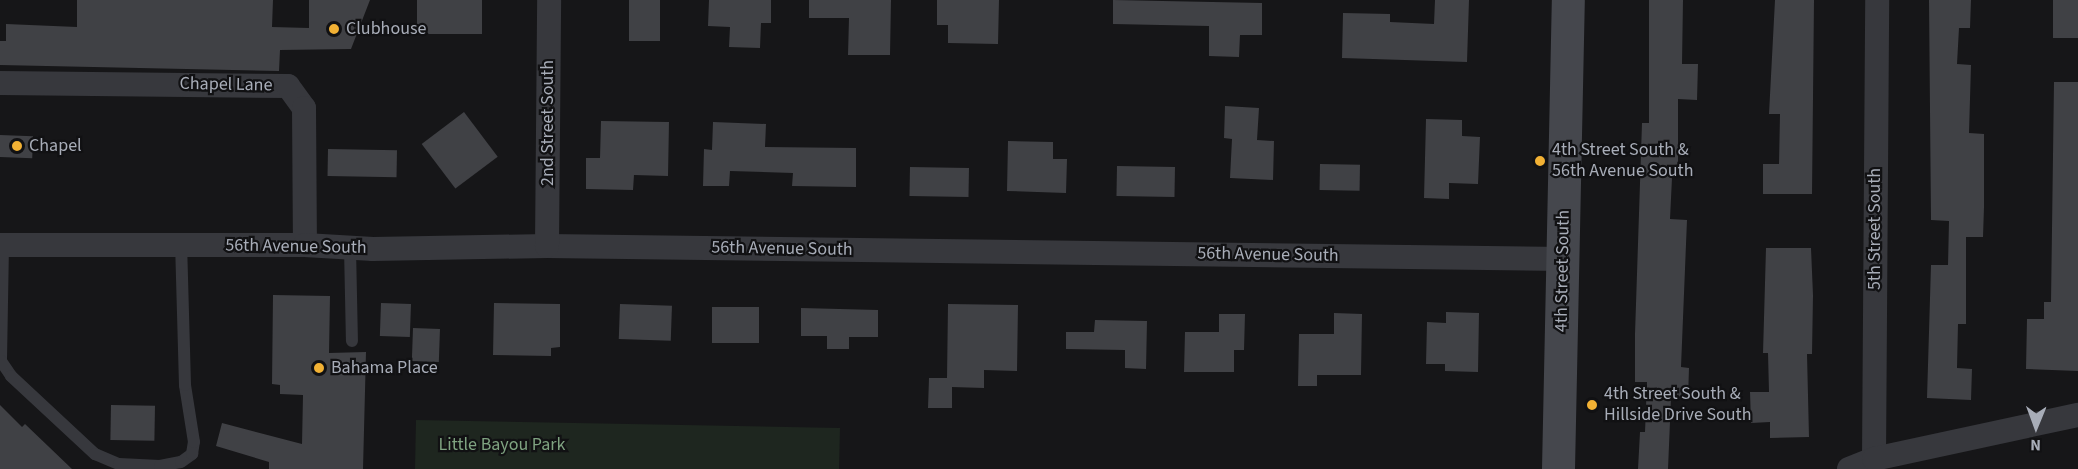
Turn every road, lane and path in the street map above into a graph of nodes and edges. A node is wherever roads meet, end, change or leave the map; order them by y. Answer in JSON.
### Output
{"nodes":[{"id":1,"x":549,"y":0,"type":"edge"},
{"id":2,"x":1568,"y":0,"type":"edge"},
{"id":3,"x":1877,"y":0,"type":"edge"},
{"id":4,"x":0,"y":83,"type":"edge"},
{"id":5,"x":2,"y":245,"type":"edge"},
{"id":6,"x":181,"y":245,"type":"junction"},
{"id":7,"x":305,"y":245,"type":"junction"},
{"id":8,"x":548,"y":246,"type":"junction"},
{"id":9,"x":350,"y":248,"type":"junction"},
{"id":10,"x":1564,"y":259,"type":"junction"},
{"id":11,"x":352,"y":341,"type":"dead end"},
{"id":12,"x":2078,"y":416,"type":"edge"},
{"id":13,"x":1874,"y":459,"type":"junction"},
{"id":14,"x":1558,"y":469,"type":"edge"},
{"id":15,"x":1849,"y":469,"type":"edge"}],
"edges":[{"from":1,"to":8,"type":"street","name":"2nd Street South"},
{"from":2,"to":10,"type":"street","name":"4th Street South"},
{"from":3,"to":13,"type":"street","name":"5th Street South"},
{"from":4,"to":7,"type":"street","name":"Chapel Lane"},
{"from":5,"to":6,"type":"street","name":"56th Avenue South"},
{"from":5,"to":6,"type":"lane"},
{"from":6,"to":7,"type":"street","name":"56th Avenue South"},
{"from":7,"to":9,"type":"street","name":"56th Avenue South"},
{"from":8,"to":9,"type":"street","name":"56th Avenue South"},
{"from":8,"to":10,"type":"street","name":"56th Avenue South"},
{"from":9,"to":11,"type":"lane"},
{"from":10,"to":14,"type":"street","name":"4th Street South"},
{"from":12,"to":13,"type":"street"},
{"from":13,"to":15,"type":"street"}]}
